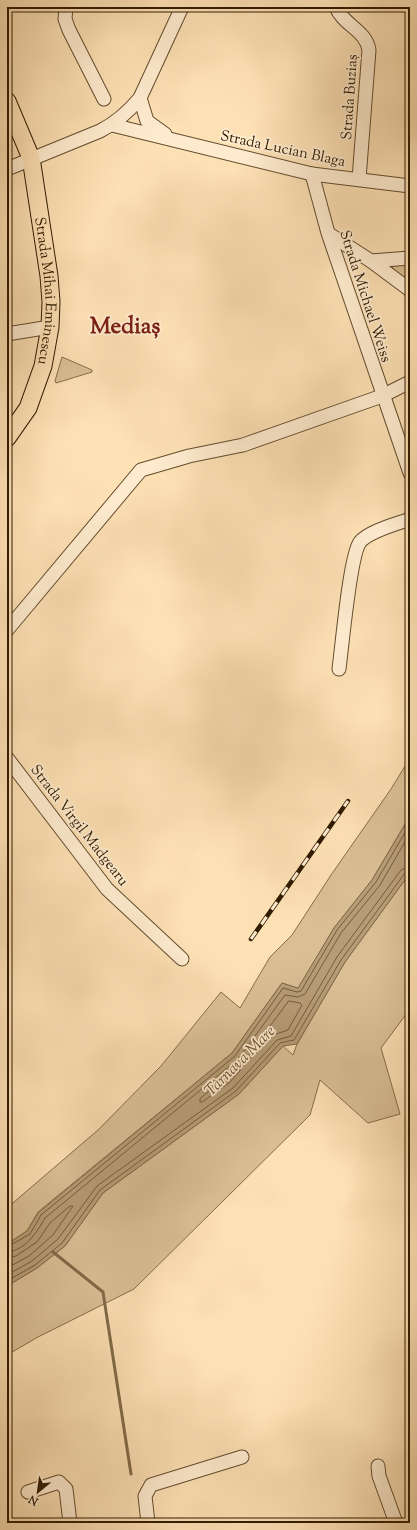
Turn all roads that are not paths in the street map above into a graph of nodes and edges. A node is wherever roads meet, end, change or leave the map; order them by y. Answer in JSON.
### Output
{"nodes":[{"id":1,"x":66,"y":7,"type":"edge"},
{"id":2,"x":182,"y":7,"type":"edge"},
{"id":3,"x":336,"y":7,"type":"edge"},
{"id":4,"x":140,"y":98,"type":"junction"},
{"id":5,"x":104,"y":99,"type":"dead end"},
{"id":6,"x":7,"y":101,"type":"edge"},
{"id":7,"x":112,"y":125,"type":"junction"},
{"id":8,"x":175,"y":140,"type":"junction"},
{"id":9,"x":31,"y":158,"type":"junction"},
{"id":10,"x":7,"y":169,"type":"edge"},
{"id":11,"x":312,"y":174,"type":"junction"},
{"id":12,"x":359,"y":179,"type":"junction"},
{"id":13,"x":410,"y":186,"type":"edge"},
{"id":14,"x":329,"y":234,"type":"junction"},
{"id":15,"x":410,"y":258,"type":"edge"},
{"id":16,"x":370,"y":260,"type":"junction"},
{"id":17,"x":410,"y":290,"type":"edge"},
{"id":18,"x":50,"y":327,"type":"junction"},
{"id":19,"x":7,"y":334,"type":"edge"},
{"id":20,"x":410,"y":382,"type":"edge"},
{"id":21,"x":382,"y":396,"type":"junction"},
{"id":22,"x":7,"y":438,"type":"edge"},
{"id":23,"x":410,"y":473,"type":"edge"},
{"id":24,"x":410,"y":520,"type":"edge"},
{"id":25,"x":7,"y":630,"type":"edge"},
{"id":26,"x":339,"y":669,"type":"dead end"},
{"id":27,"x":7,"y":758,"type":"edge"},
{"id":28,"x":182,"y":960,"type":"dead end"},
{"id":29,"x":242,"y":1457,"type":"dead end"},
{"id":30,"x":378,"y":1466,"type":"dead end"},
{"id":31,"x":28,"y":1492,"type":"dead end"},
{"id":32,"x":70,"y":1523,"type":"edge"},
{"id":33,"x":148,"y":1523,"type":"edge"},
{"id":34,"x":396,"y":1523,"type":"edge"}],
"edges":[{"from":1,"to":5,"type":"street"},
{"from":2,"to":4,"type":"street"},
{"from":3,"to":12,"type":"street","name":"Strada Buziaș"},
{"from":4,"to":7,"type":"street"},
{"from":4,"to":8,"type":"street","name":"Strada Lucian Blaga"},
{"from":6,"to":9,"type":"main road","name":"Strada Mihai Eminescu"},
{"from":7,"to":8,"type":"street","name":"Strada Lucian Blaga"},
{"from":7,"to":9,"type":"street"},
{"from":8,"to":11,"type":"street","name":"Strada Lucian Blaga"},
{"from":9,"to":10,"type":"street"},
{"from":9,"to":18,"type":"main road","name":"Strada Mihai Eminescu"},
{"from":11,"to":12,"type":"street","name":"Strada Lucian Blaga"},
{"from":11,"to":14,"type":"street","name":"Strada Michael Weiss"},
{"from":12,"to":13,"type":"street","name":"Strada Lucian Blaga"},
{"from":14,"to":16,"type":"street"},
{"from":14,"to":21,"type":"street","name":"Strada Michael Weiss"},
{"from":15,"to":16,"type":"street"},
{"from":16,"to":17,"type":"street"},
{"from":18,"to":19,"type":"street"},
{"from":18,"to":22,"type":"main road","name":"Strada Mihai Eminescu"},
{"from":20,"to":21,"type":"street"},
{"from":21,"to":23,"type":"street","name":"Strada Michael Weiss"},
{"from":21,"to":25,"type":"street"},
{"from":24,"to":26,"type":"street"},
{"from":27,"to":28,"type":"street","name":"Strada Virgil Madgearu"},
{"from":29,"to":33,"type":"street"},
{"from":30,"to":34,"type":"street"},
{"from":31,"to":32,"type":"street"}]}
